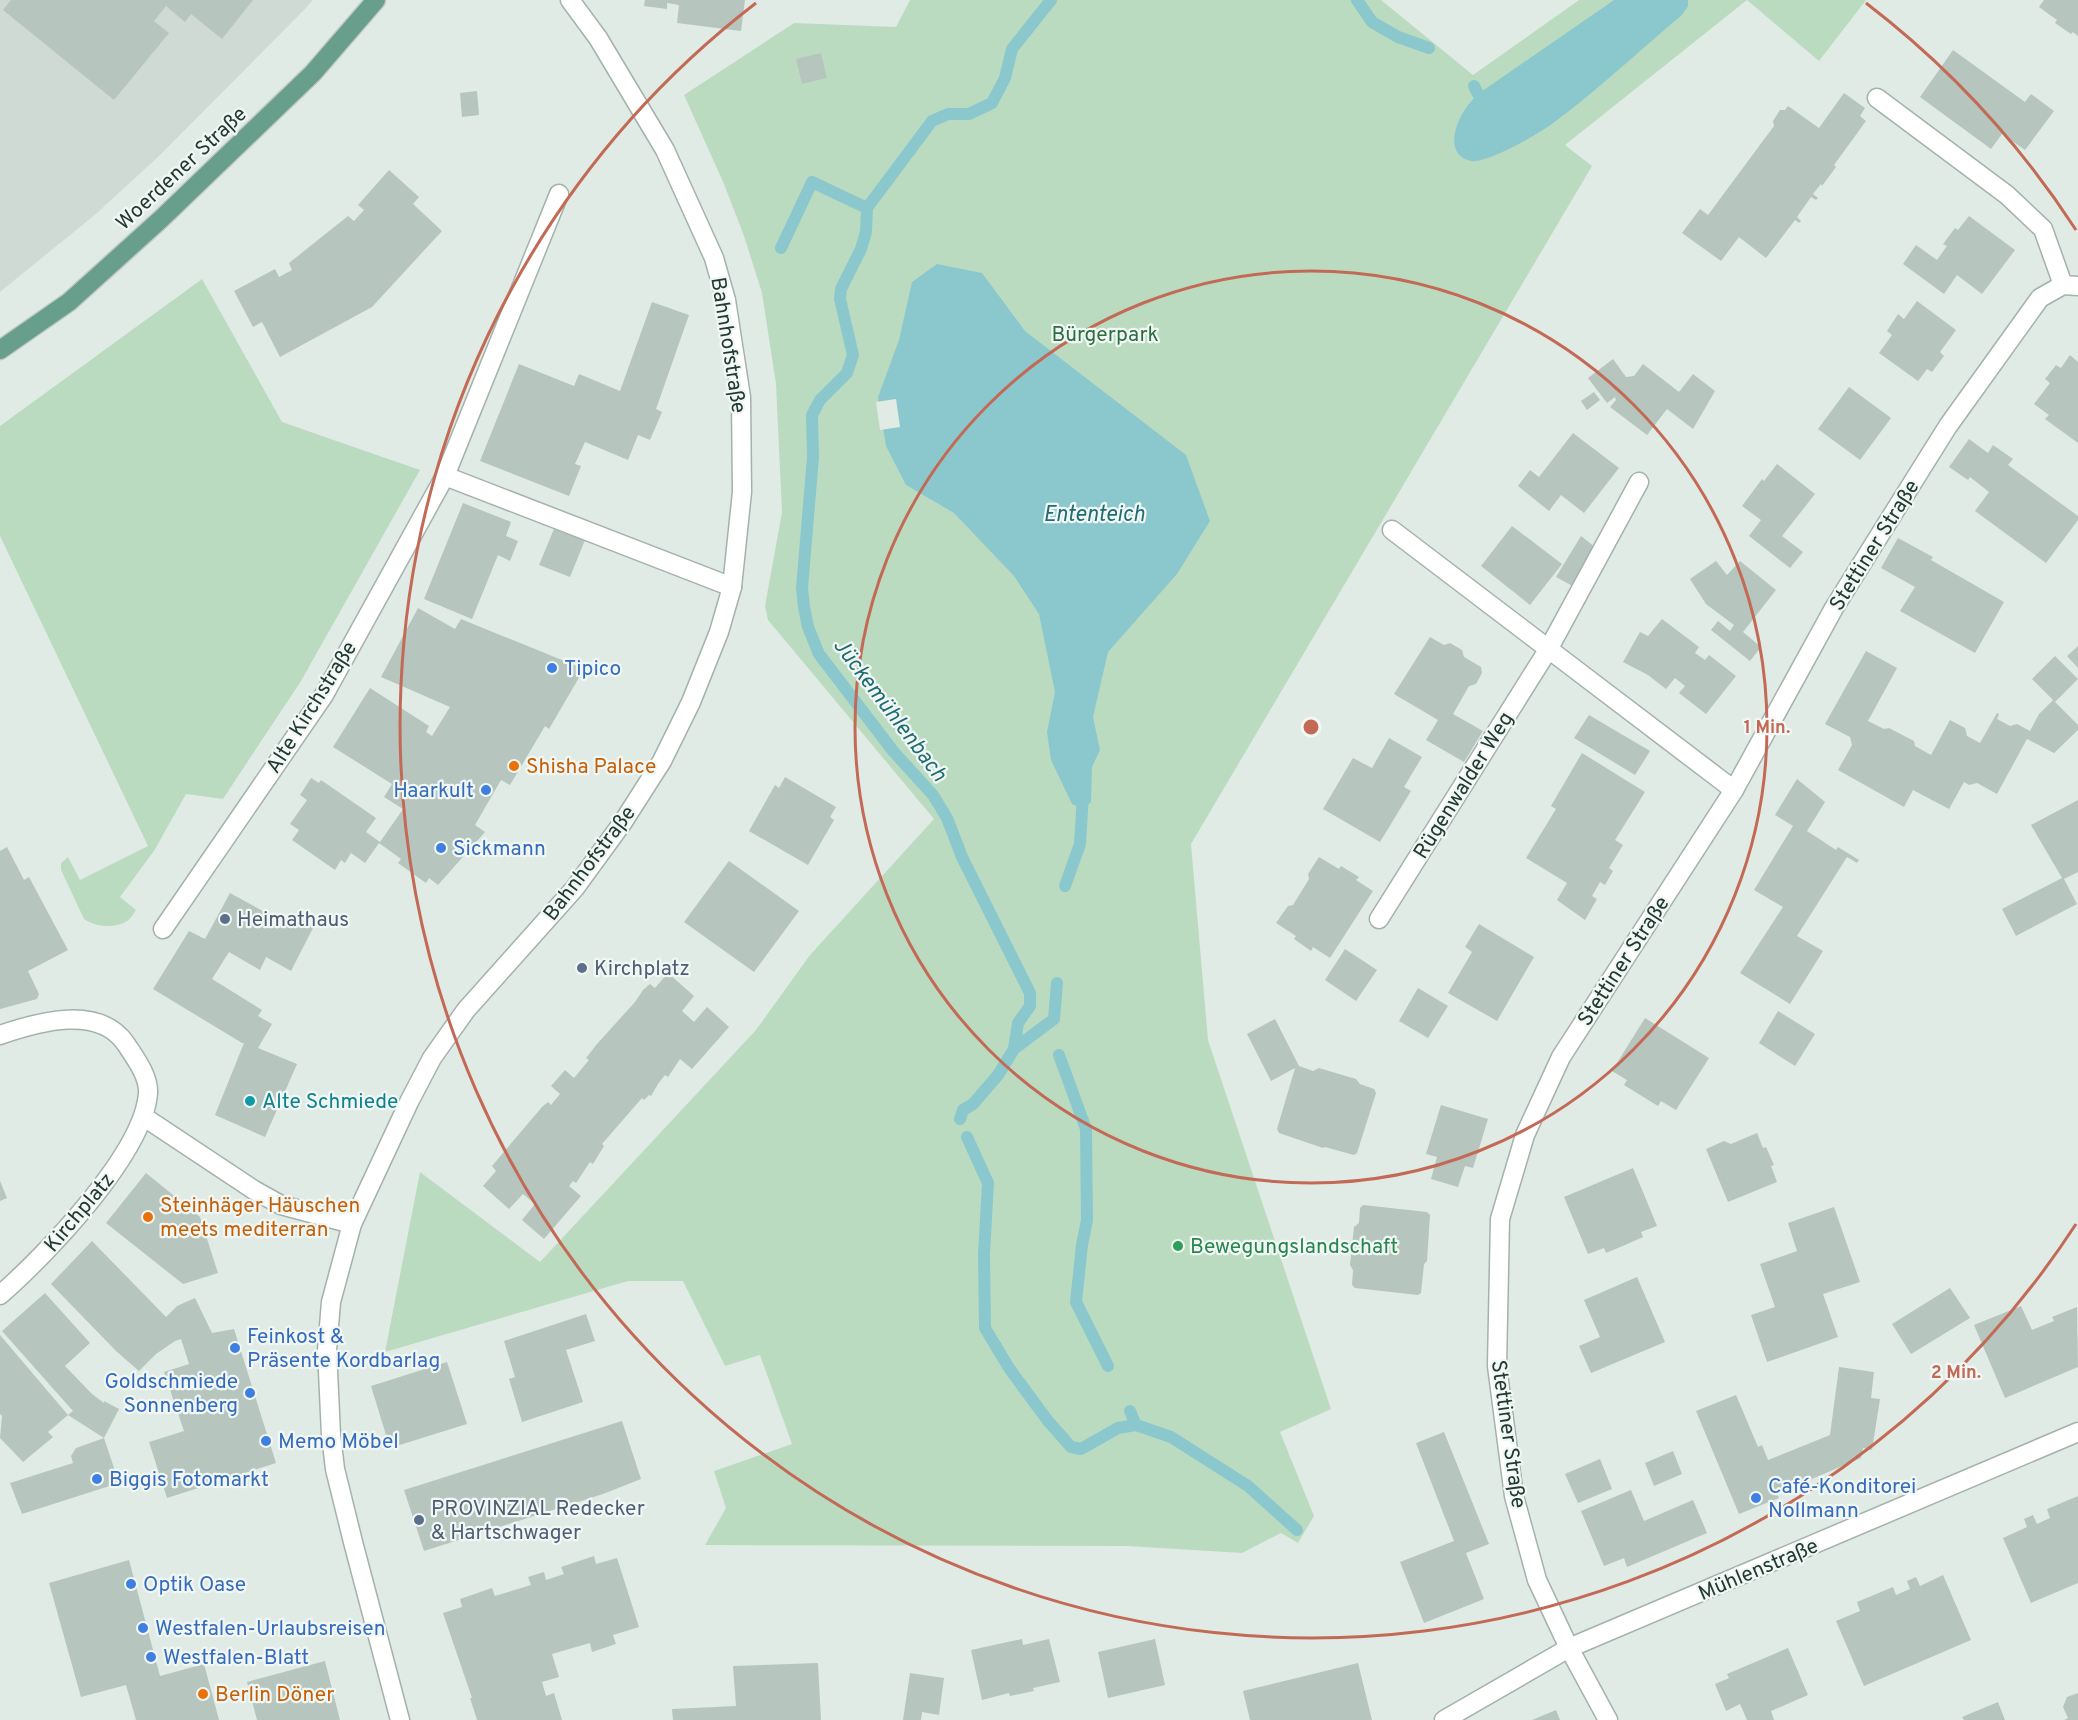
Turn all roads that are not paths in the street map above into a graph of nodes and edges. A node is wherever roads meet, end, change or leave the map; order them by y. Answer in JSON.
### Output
{"nodes":[{"id":1,"x":376,"y":0,"type":"edge"},
{"id":2,"x":570,"y":0,"type":"edge"},
{"id":3,"x":1877,"y":98,"type":"dead end"},
{"id":4,"x":560,"y":194,"type":"dead end"},
{"id":5,"x":2071,"y":286,"type":"edge"},
{"id":6,"x":0,"y":350,"type":"edge"},
{"id":7,"x":445,"y":476,"type":"junction"},
{"id":8,"x":1639,"y":482,"type":"dead end"},
{"id":9,"x":1392,"y":530,"type":"dead end"},
{"id":10,"x":732,"y":587,"type":"junction"},
{"id":11,"x":1548,"y":650,"type":"junction"},
{"id":12,"x":1734,"y":790,"type":"junction"},
{"id":13,"x":1379,"y":920,"type":"dead end"},
{"id":14,"x":162,"y":929,"type":"dead end"},
{"id":15,"x":0,"y":1035,"type":"edge"},
{"id":16,"x":144,"y":1117,"type":"junction"},
{"id":17,"x":352,"y":1224,"type":"junction"},
{"id":18,"x":0,"y":1295,"type":"edge"},
{"id":19,"x":2078,"y":1432,"type":"edge"},
{"id":20,"x":1569,"y":1648,"type":"junction"},
{"id":21,"x":400,"y":1720,"type":"edge"},
{"id":22,"x":1444,"y":1720,"type":"edge"},
{"id":23,"x":1608,"y":1720,"type":"edge"}],
"edges":[{"from":1,"to":6,"type":"main road","name":"Woerdener Straße"},
{"from":2,"to":10,"type":"street","name":"Bahnhofstraße"},
{"from":3,"to":5,"type":"street","name":"Stettiner Straße"},
{"from":4,"to":7,"type":"street","name":"Alte Kirchstraße"},
{"from":5,"to":12,"type":"street","name":"Stettiner Straße"},
{"from":7,"to":10,"type":"street"},
{"from":7,"to":14,"type":"street","name":"Alte Kirchstraße"},
{"from":8,"to":11,"type":"street","name":"Rügenwalder Weg"},
{"from":9,"to":11,"type":"street"},
{"from":10,"to":17,"type":"street","name":"Bahnhofstraße"},
{"from":11,"to":12,"type":"street"},
{"from":11,"to":13,"type":"street","name":"Rügenwalder Weg"},
{"from":12,"to":20,"type":"street","name":"Stettiner Straße"},
{"from":15,"to":16,"type":"street","name":"Kirchplatz"},
{"from":16,"to":17,"type":"street"},
{"from":16,"to":18,"type":"street","name":"Kirchplatz"},
{"from":17,"to":21,"type":"street","name":"Bahnhofstraße"},
{"from":19,"to":20,"type":"street","name":"Mühlenstraße"},
{"from":20,"to":22,"type":"street","name":"Mühlenstraße"},
{"from":20,"to":23,"type":"street","name":"Stettiner Straße"}]}
